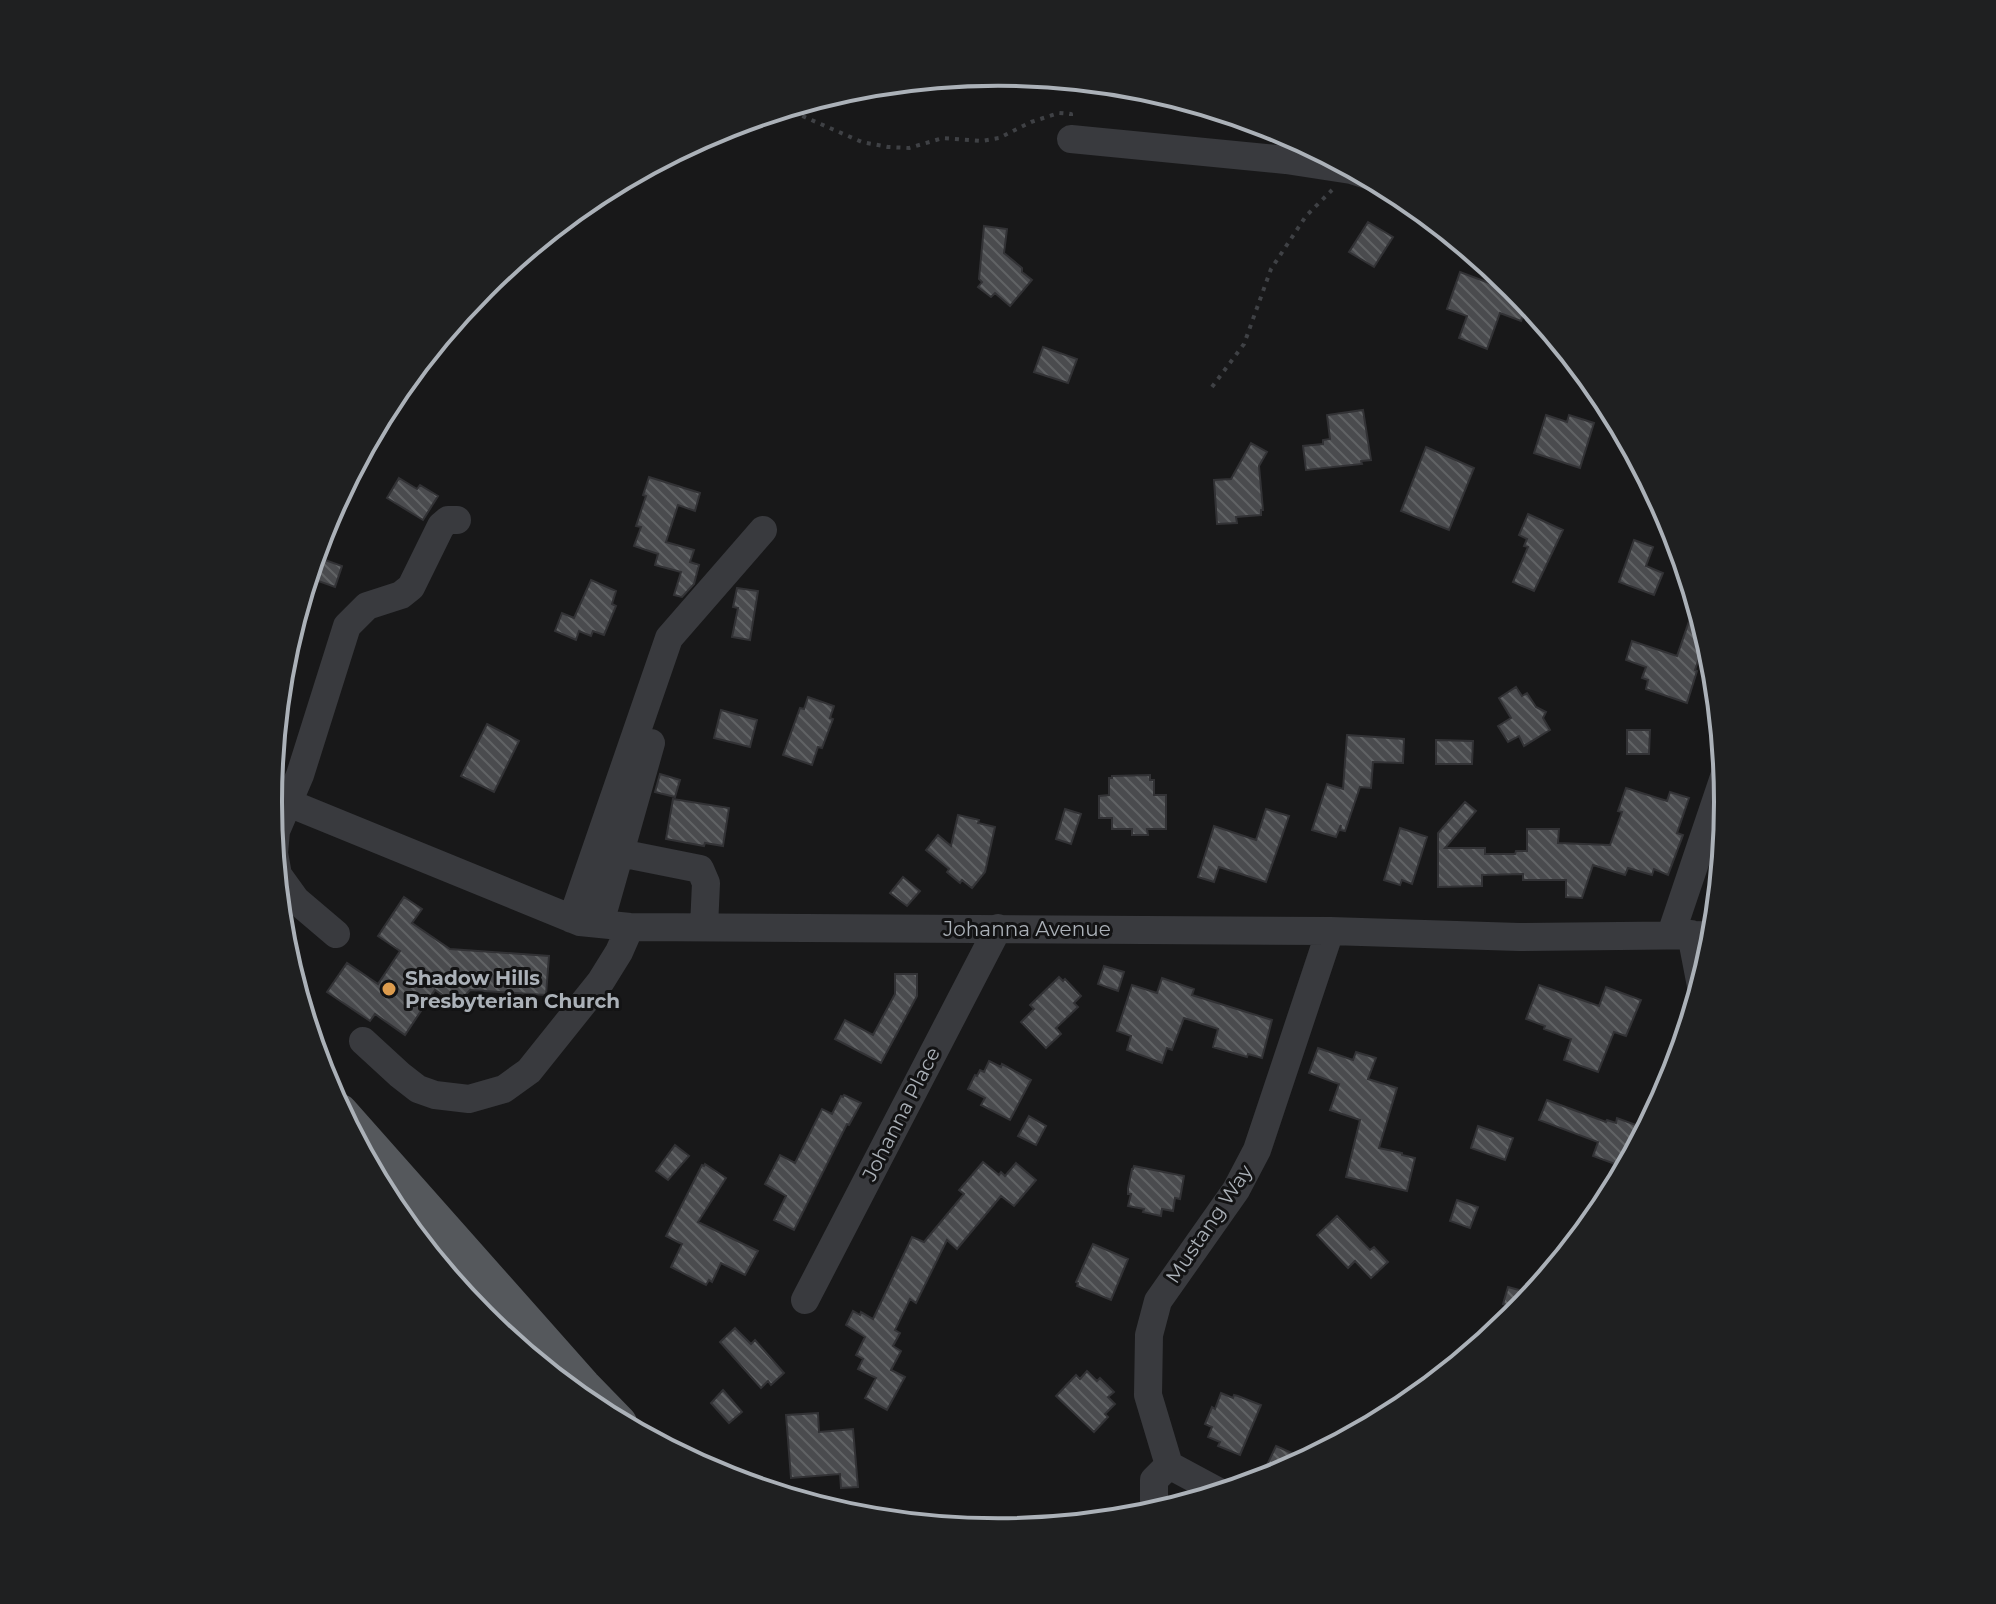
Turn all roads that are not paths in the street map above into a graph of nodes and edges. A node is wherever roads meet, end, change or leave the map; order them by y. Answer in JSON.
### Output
{"nodes":[{"id":1,"x":1071,"y":139,"type":"road end"},
{"id":2,"x":1329,"y":168,"type":"edge"},
{"id":3,"x":457,"y":520,"type":"dead end"},
{"id":4,"x":763,"y":530,"type":"dead end"},
{"id":5,"x":667,"y":691,"type":"dead end"},
{"id":6,"x":282,"y":795,"type":"edge"},
{"id":7,"x":282,"y":800,"type":"edge"},
{"id":8,"x":1713,"y":834,"type":"edge"},
{"id":9,"x":620,"y":853,"type":"junction"},
{"id":10,"x":287,"y":888,"type":"edge"},
{"id":11,"x":572,"y":919,"type":"junction"},
{"id":12,"x":600,"y":923,"type":"junction"},
{"id":13,"x":630,"y":927,"type":"junction"},
{"id":14,"x":704,"y":927,"type":"junction"},
{"id":15,"x":998,"y":928,"type":"junction"},
{"id":16,"x":1330,"y":931,"type":"junction"},
{"id":17,"x":336,"y":934,"type":"dead end"},
{"id":18,"x":1692,"y":934,"type":"edge"},
{"id":19,"x":1696,"y":959,"type":"edge"},
{"id":20,"x":363,"y":1041,"type":"dead end"},
{"id":21,"x":373,"y":1150,"type":"edge"},
{"id":22,"x":805,"y":1300,"type":"dead end"},
{"id":23,"x":561,"y":1369,"type":"edge"},
{"id":24,"x":1169,"y":1465,"type":"junction"},
{"id":25,"x":1208,"y":1486,"type":"edge"},
{"id":26,"x":1154,"y":1500,"type":"edge"}],
"edges":[{"from":1,"to":2,"type":"street"},
{"from":3,"to":6,"type":"street"},
{"from":4,"to":11,"type":"street"},
{"from":5,"to":9,"type":"street"},
{"from":7,"to":11,"type":"street","name":"Johanna Avenue"},
{"from":8,"to":18,"type":"street"},
{"from":9,"to":12,"type":"street"},
{"from":9,"to":14,"type":"street"},
{"from":10,"to":17,"type":"street"},
{"from":11,"to":12,"type":"street","name":"Johanna Avenue"},
{"from":12,"to":13,"type":"street","name":"Johanna Avenue"},
{"from":13,"to":14,"type":"street","name":"Johanna Avenue"},
{"from":13,"to":20,"type":"street"},
{"from":14,"to":15,"type":"street","name":"Johanna Avenue"},
{"from":15,"to":16,"type":"street","name":"Johanna Avenue"},
{"from":15,"to":22,"type":"street","name":"Johanna Place"},
{"from":16,"to":18,"type":"street","name":"Johanna Avenue"},
{"from":16,"to":24,"type":"street","name":"Mustang Way"},
{"from":18,"to":19,"type":"street"},
{"from":21,"to":23,"type":"main road"},
{"from":24,"to":25,"type":"street"},
{"from":24,"to":26,"type":"street"}]}
